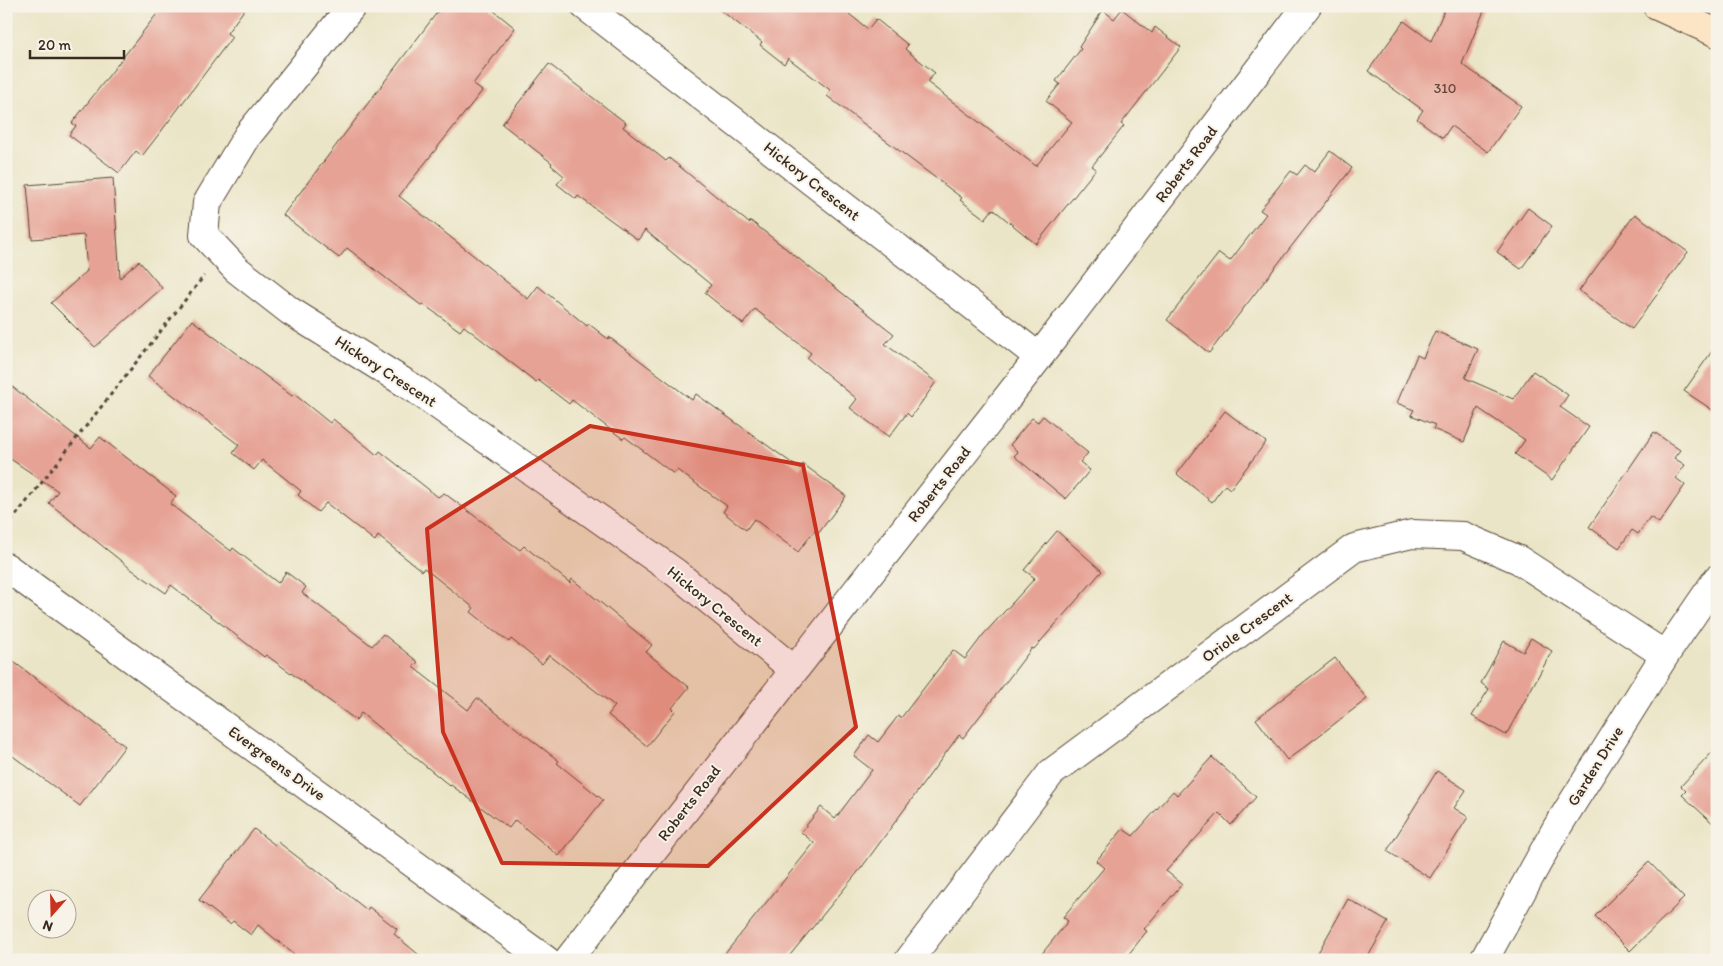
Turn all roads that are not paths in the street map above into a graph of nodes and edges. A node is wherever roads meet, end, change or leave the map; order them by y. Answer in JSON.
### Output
{"nodes":[{"id":1,"x":352,"y":6,"type":"edge"},
{"id":2,"x":585,"y":6,"type":"edge"},
{"id":3,"x":1307,"y":6,"type":"edge"},
{"id":4,"x":1657,"y":6,"type":"edge"},
{"id":5,"x":1717,"y":33,"type":"edge"},
{"id":6,"x":1039,"y":356,"type":"junction"},
{"id":7,"x":6,"y":567,"type":"edge"},
{"id":8,"x":1717,"y":579,"type":"edge"},
{"id":9,"x":1666,"y":655,"type":"junction"},
{"id":10,"x":793,"y":669,"type":"junction"},
{"id":11,"x":546,"y":960,"type":"edge"},
{"id":12,"x":568,"y":960,"type":"edge"},
{"id":13,"x":909,"y":960,"type":"edge"},
{"id":14,"x":1484,"y":960,"type":"edge"}],
"edges":[{"from":1,"to":10,"type":"street","name":"Hickory Crescent"},
{"from":2,"to":6,"type":"street","name":"Hickory Crescent"},
{"from":3,"to":6,"type":"street","name":"Roberts Road"},
{"from":4,"to":5,"type":"main road"},
{"from":6,"to":10,"type":"street","name":"Roberts Road"},
{"from":7,"to":11,"type":"street","name":"Evergreens Drive"},
{"from":8,"to":9,"type":"street","name":"Garden Drive"},
{"from":9,"to":13,"type":"street","name":"Oriole Crescent"},
{"from":9,"to":14,"type":"street","name":"Garden Drive"},
{"from":10,"to":12,"type":"street","name":"Roberts Road"}]}
